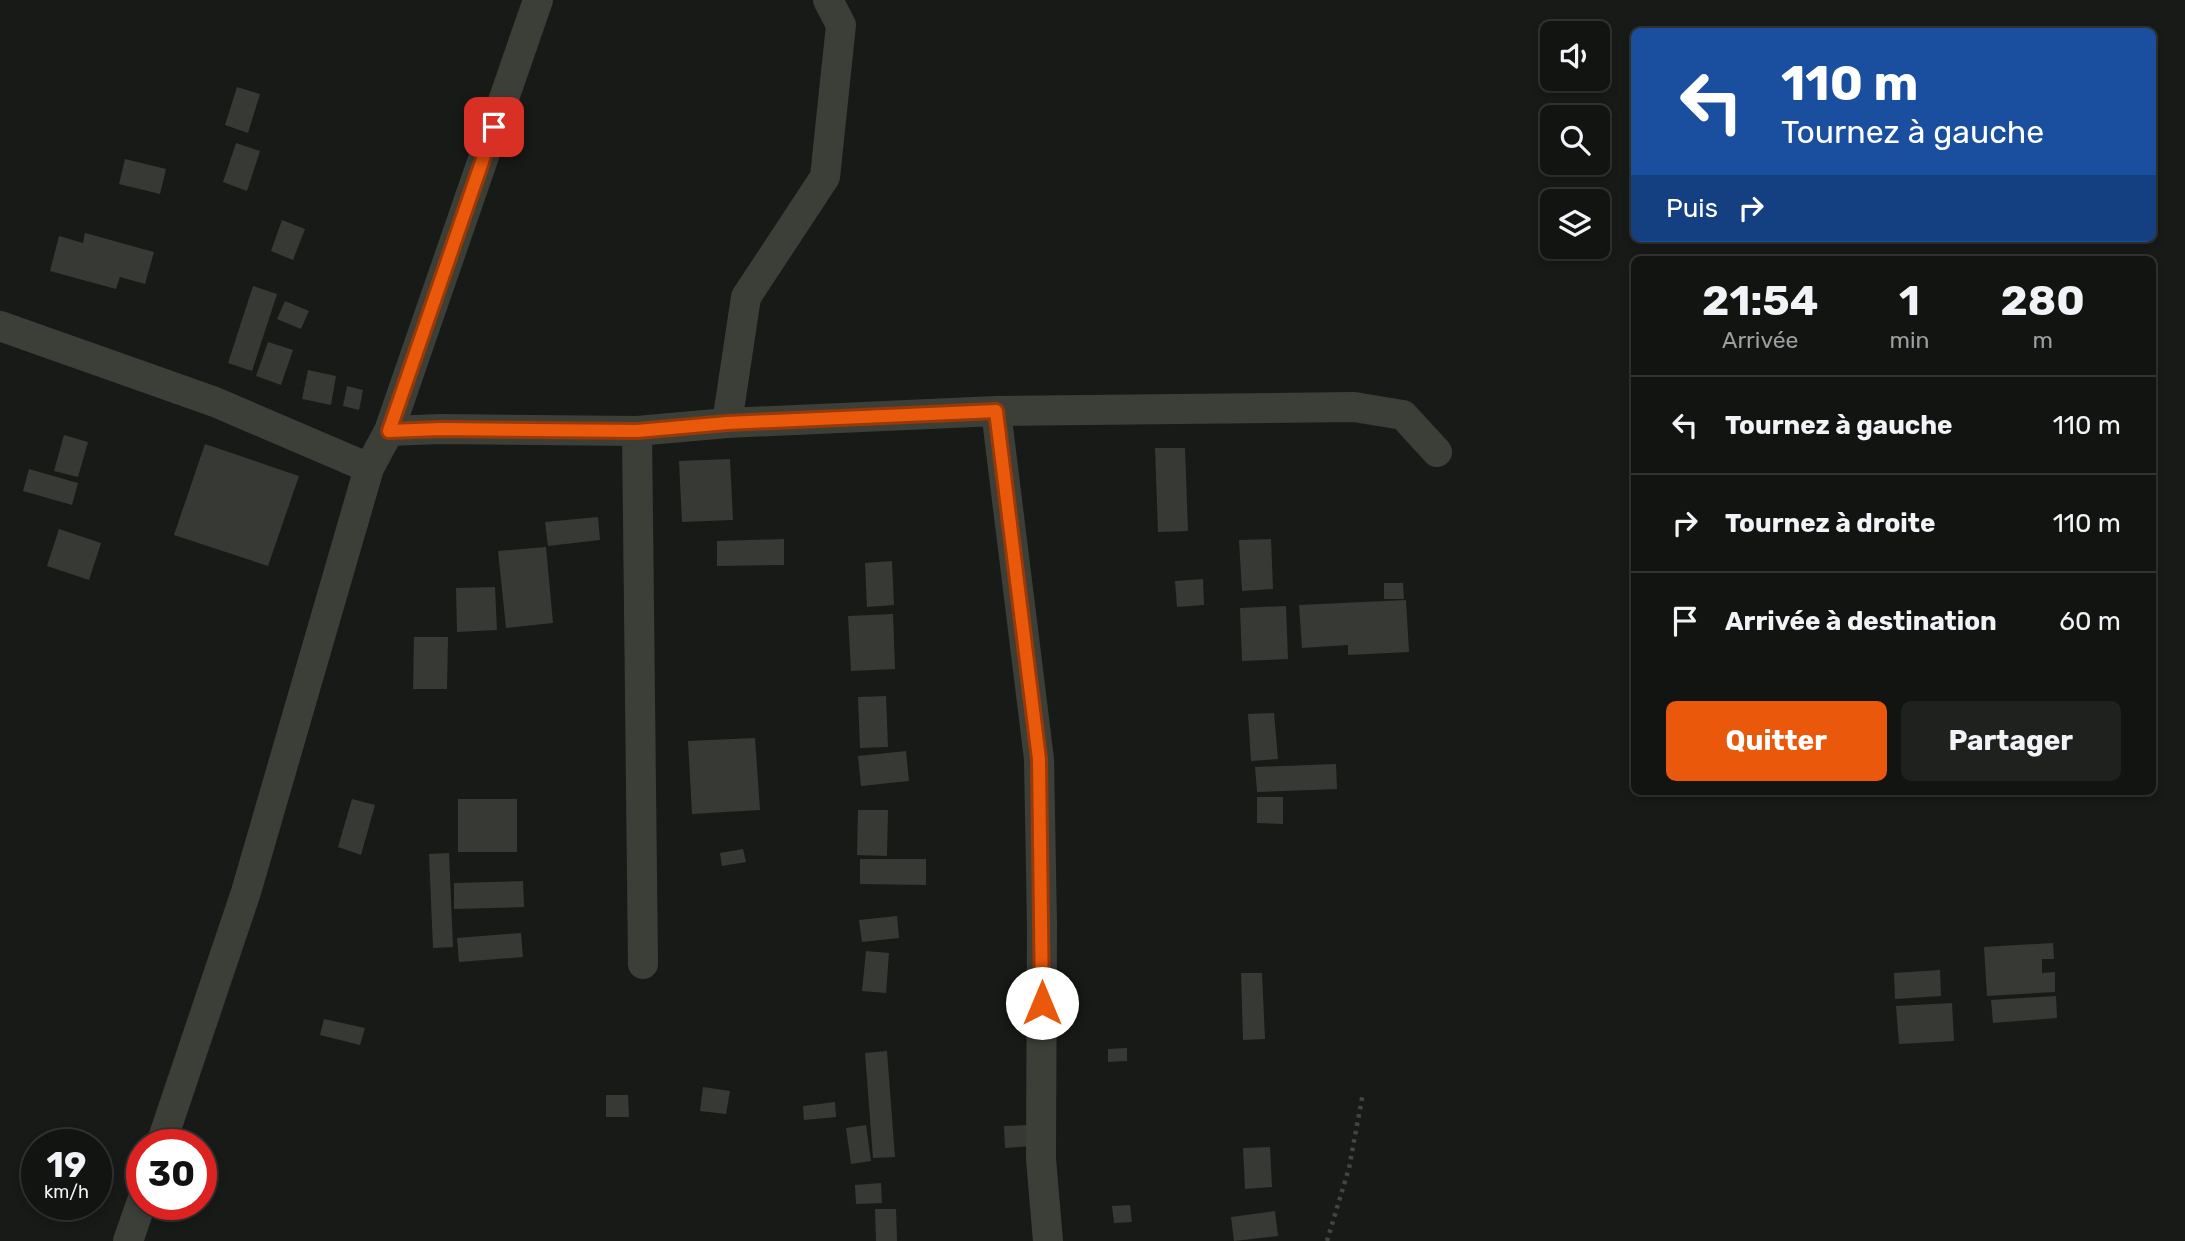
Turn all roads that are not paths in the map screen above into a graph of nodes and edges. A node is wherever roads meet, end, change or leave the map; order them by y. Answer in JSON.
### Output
{"nodes":[{"id":1,"x":538,"y":0,"type":"edge"},
{"id":2,"x":828,"y":0,"type":"edge"},
{"id":3,"x":0,"y":326,"type":"edge"},
{"id":4,"x":996,"y":411,"type":"junction"},
{"id":5,"x":727,"y":423,"type":"junction"},
{"id":6,"x":389,"y":431,"type":"junction"},
{"id":7,"x":637,"y":431,"type":"junction"},
{"id":8,"x":1437,"y":452,"type":"dead end"},
{"id":9,"x":369,"y":468,"type":"junction"},
{"id":10,"x":643,"y":964,"type":"dead end"},
{"id":11,"x":166,"y":1129,"type":"edge"},
{"id":12,"x":135,"y":1220,"type":"edge"},
{"id":13,"x":128,"y":1241,"type":"edge"},
{"id":14,"x":1048,"y":1241,"type":"edge"}],
"edges":[{"from":1,"to":6,"type":"street"},
{"from":2,"to":5,"type":"street"},
{"from":3,"to":9,"type":"street"},
{"from":4,"to":5,"type":"street"},
{"from":4,"to":8,"type":"street"},
{"from":4,"to":14,"type":"street"},
{"from":5,"to":7,"type":"street"},
{"from":6,"to":7,"type":"street"},
{"from":6,"to":9,"type":"street"},
{"from":7,"to":10,"type":"street"},
{"from":9,"to":11,"type":"street"},
{"from":12,"to":13,"type":"street"}]}
